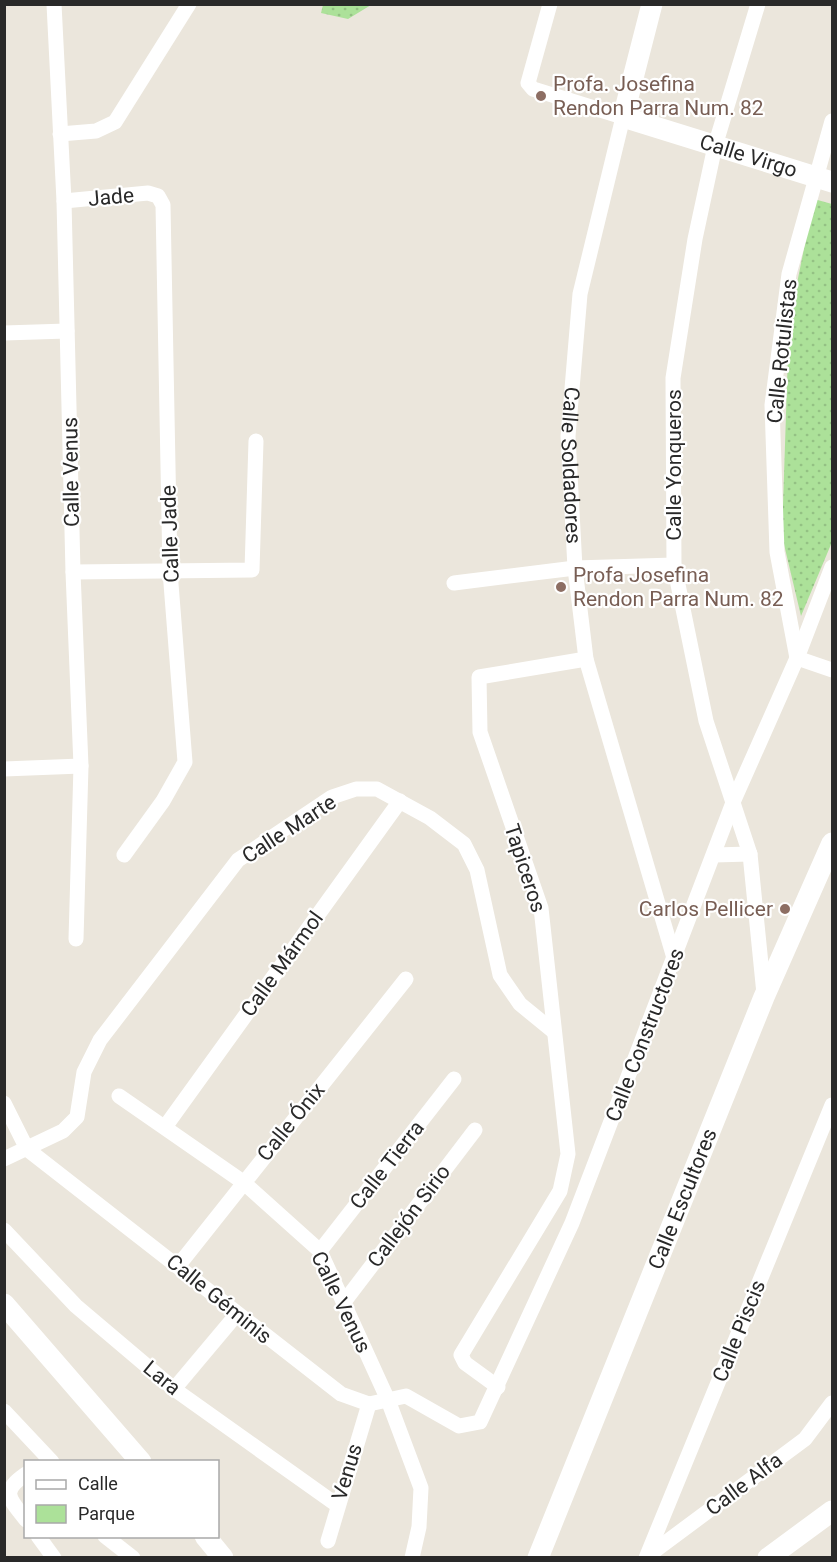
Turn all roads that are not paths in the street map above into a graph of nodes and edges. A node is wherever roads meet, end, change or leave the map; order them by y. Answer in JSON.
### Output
{"nodes":[{"id":1,"x":54,"y":4,"type":"edge"},
{"id":2,"x":189,"y":4,"type":"edge"},
{"id":3,"x":550,"y":4,"type":"edge"},
{"id":4,"x":652,"y":4,"type":"edge"},
{"id":5,"x":758,"y":4,"type":"edge"},
{"id":6,"x":623,"y":117,"type":"junction"},
{"id":7,"x":832,"y":121,"type":"edge"},
{"id":8,"x":60,"y":134,"type":"junction"},
{"id":9,"x":715,"y":146,"type":"junction"},
{"id":10,"x":824,"y":180,"type":"edge"},
{"id":11,"x":158,"y":196,"type":"joint"},
{"id":12,"x":64,"y":201,"type":"junction"},
{"id":13,"x":67,"y":331,"type":"junction"},
{"id":14,"x":4,"y":333,"type":"edge"},
{"id":15,"x":256,"y":441,"type":"dead end"},
{"id":16,"x":674,"y":565,"type":"junction"},
{"id":17,"x":832,"y":567,"type":"edge"},
{"id":18,"x":575,"y":568,"type":"junction"},
{"id":19,"x":73,"y":572,"type":"junction"},
{"id":20,"x":170,"y":572,"type":"junction"},
{"id":21,"x":454,"y":583,"type":"dead end"},
{"id":22,"x":796,"y":658,"type":"junction"},
{"id":23,"x":586,"y":659,"type":"junction"},
{"id":24,"x":832,"y":670,"type":"edge"},
{"id":25,"x":81,"y":766,"type":"junction"},
{"id":26,"x":4,"y":768,"type":"edge"},
{"id":27,"x":734,"y":800,"type":"junction"},
{"id":28,"x":400,"y":801,"type":"junction"},
{"id":29,"x":832,"y":843,"type":"edge"},
{"id":30,"x":750,"y":854,"type":"junction"},
{"id":31,"x":124,"y":855,"type":"dead end"},
{"id":32,"x":714,"y":855,"type":"junction"},
{"id":33,"x":76,"y":939,"type":"dead end"},
{"id":34,"x":674,"y":958,"type":"junction"},
{"id":35,"x":406,"y":980,"type":"dead end"},
{"id":36,"x":764,"y":998,"type":"junction"},
{"id":37,"x":553,"y":1031,"type":"junction"},
{"id":38,"x":454,"y":1079,"type":"dead end"},
{"id":39,"x":119,"y":1096,"type":"dead end"},
{"id":40,"x":4,"y":1103,"type":"edge"},
{"id":41,"x":832,"y":1105,"type":"edge"},
{"id":42,"x":165,"y":1127,"type":"junction"},
{"id":43,"x":475,"y":1130,"type":"dead end"},
{"id":44,"x":27,"y":1149,"type":"junction"},
{"id":45,"x":4,"y":1159,"type":"edge"},
{"id":46,"x":243,"y":1182,"type":"junction"},
{"id":47,"x":548,"y":1210,"type":"junction"},
{"id":48,"x":572,"y":1223,"type":"junction"},
{"id":49,"x":4,"y":1230,"type":"edge"},
{"id":50,"x":320,"y":1251,"type":"junction"},
{"id":51,"x":178,"y":1266,"type":"junction"},
{"id":52,"x":344,"y":1302,"type":"junction"},
{"id":53,"x":4,"y":1304,"type":"edge"},
{"id":54,"x":237,"y":1314,"type":"junction"},
{"id":55,"x":498,"y":1387,"type":"junction"},
{"id":56,"x":174,"y":1389,"type":"junction"},
{"id":57,"x":388,"y":1400,"type":"junction"},
{"id":58,"x":832,"y":1403,"type":"edge"},
{"id":59,"x":369,"y":1404,"type":"junction"},
{"id":60,"x":4,"y":1411,"type":"edge"},
{"id":61,"x":48,"y":1460,"type":"edge"},
{"id":62,"x":140,"y":1460,"type":"edge"},
{"id":63,"x":24,"y":1475,"type":"edge"},
{"id":64,"x":337,"y":1505,"type":"junction"},
{"id":65,"x":832,"y":1511,"type":"edge"},
{"id":66,"x":24,"y":1518,"type":"edge"},
{"id":67,"x":40,"y":1538,"type":"edge"},
{"id":68,"x":108,"y":1538,"type":"edge"},
{"id":69,"x":207,"y":1538,"type":"edge"},
{"id":70,"x":328,"y":1541,"type":"dead end"},
{"id":71,"x":54,"y":1557,"type":"edge"},
{"id":72,"x":133,"y":1557,"type":"edge"},
{"id":73,"x":223,"y":1557,"type":"edge"},
{"id":74,"x":412,"y":1557,"type":"edge"},
{"id":75,"x":538,"y":1557,"type":"edge"},
{"id":76,"x":647,"y":1557,"type":"edge"},
{"id":77,"x":768,"y":1557,"type":"edge"}],
"edges":[{"from":1,"to":8,"type":"street","name":"Calle Venus"},
{"from":2,"to":8,"type":"street"},
{"from":3,"to":6,"type":"street","name":"Calle Virgo"},
{"from":4,"to":6,"type":"street","name":"Calle Soldadores"},
{"from":5,"to":9,"type":"street","name":"Calle Yonqueros"},
{"from":6,"to":9,"type":"street","name":"Calle Virgo"},
{"from":6,"to":18,"type":"street","name":"Calle Soldadores"},
{"from":7,"to":10,"type":"street","name":"Calle Rotulistas"},
{"from":8,"to":12,"type":"street","name":"Calle Venus"},
{"from":9,"to":10,"type":"street","name":"Calle Virgo"},
{"from":9,"to":16,"type":"street","name":"Calle Yonqueros"},
{"from":10,"to":22,"type":"street","name":"Calle Rotulistas"},
{"from":11,"to":12,"type":"street","name":"Jade"},
{"from":11,"to":20,"type":"street","name":"Calle Jade"},
{"from":12,"to":13,"type":"street","name":"Calle Venus"},
{"from":13,"to":14,"type":"street"},
{"from":13,"to":19,"type":"street","name":"Calle Venus"},
{"from":15,"to":20,"type":"street"},
{"from":16,"to":18,"type":"street"},
{"from":16,"to":27,"type":"street","name":"Calle Yonqueros"},
{"from":17,"to":22,"type":"street","name":"Calle Constructores"},
{"from":18,"to":21,"type":"street"},
{"from":18,"to":23,"type":"street","name":"Calle Soldadores"},
{"from":19,"to":20,"type":"street"},
{"from":19,"to":25,"type":"street","name":"Calle Venus"},
{"from":20,"to":31,"type":"street","name":"Calle Jade"},
{"from":22,"to":24,"type":"street"},
{"from":22,"to":27,"type":"street","name":"Calle Constructores"},
{"from":23,"to":34,"type":"street","name":"Calle Soldadores"},
{"from":23,"to":37,"type":"street","name":"Tapiceros"},
{"from":25,"to":26,"type":"street"},
{"from":25,"to":33,"type":"street","name":"Calle Venus"},
{"from":27,"to":30,"type":"street","name":"Calle Yonqueros"},
{"from":27,"to":32,"type":"street","name":"Calle Constructores"},
{"from":28,"to":37,"type":"street","name":"Calle Marte"},
{"from":28,"to":42,"type":"street","name":"Calle Mármol"},
{"from":28,"to":44,"type":"street","name":"Calle Marte"},
{"from":29,"to":36,"type":"street","name":"Calle Escultores"},
{"from":30,"to":32,"type":"street"},
{"from":30,"to":36,"type":"street","name":"Calle Yonqueros"},
{"from":32,"to":34,"type":"street","name":"Calle Constructores"},
{"from":34,"to":48,"type":"street","name":"Calle Constructores"},
{"from":35,"to":46,"type":"street","name":"Calle Ónix"},
{"from":36,"to":75,"type":"street","name":"Calle Escultores"},
{"from":37,"to":47,"type":"street","name":"Tapiceros"},
{"from":38,"to":50,"type":"street","name":"Calle Tierra"},
{"from":39,"to":42,"type":"street","name":"Calle Venus"},
{"from":40,"to":44,"type":"street","name":"Calle Géminis"},
{"from":41,"to":76,"type":"street","name":"Calle Piscis"},
{"from":42,"to":46,"type":"street","name":"Calle Venus"},
{"from":43,"to":52,"type":"street","name":"Callejón Sirio"},
{"from":44,"to":45,"type":"street","name":"Calle Marte"},
{"from":44,"to":51,"type":"street","name":"Calle Géminis"},
{"from":46,"to":50,"type":"street","name":"Calle Venus"},
{"from":46,"to":51,"type":"street","name":"Calle Ónix"},
{"from":47,"to":48,"type":"street"},
{"from":47,"to":55,"type":"street","name":"Tapiceros"},
{"from":48,"to":55,"type":"street","name":"Calle Constructores"},
{"from":49,"to":56,"type":"street","name":"Lara"},
{"from":50,"to":52,"type":"street","name":"Calle Venus"},
{"from":51,"to":54,"type":"street","name":"Calle Géminis"},
{"from":52,"to":57,"type":"street","name":"Calle Venus"},
{"from":53,"to":62,"type":"street"},
{"from":54,"to":56,"type":"street"},
{"from":54,"to":59,"type":"street","name":"Calle Géminis"},
{"from":55,"to":57,"type":"street","name":"Calle Constructores"},
{"from":56,"to":64,"type":"street","name":"Lara"},
{"from":57,"to":59,"type":"street"},
{"from":57,"to":74,"type":"street","name":"Calle Venus"},
{"from":58,"to":76,"type":"street","name":"Calle Alfa"},
{"from":59,"to":64,"type":"street","name":"Venus"},
{"from":60,"to":61,"type":"street"},
{"from":63,"to":66,"type":"street"},
{"from":64,"to":70,"type":"street","name":"Venus"},
{"from":65,"to":77,"type":"street"},
{"from":67,"to":71,"type":"street"},
{"from":68,"to":72,"type":"street"},
{"from":69,"to":73,"type":"street"}]}
